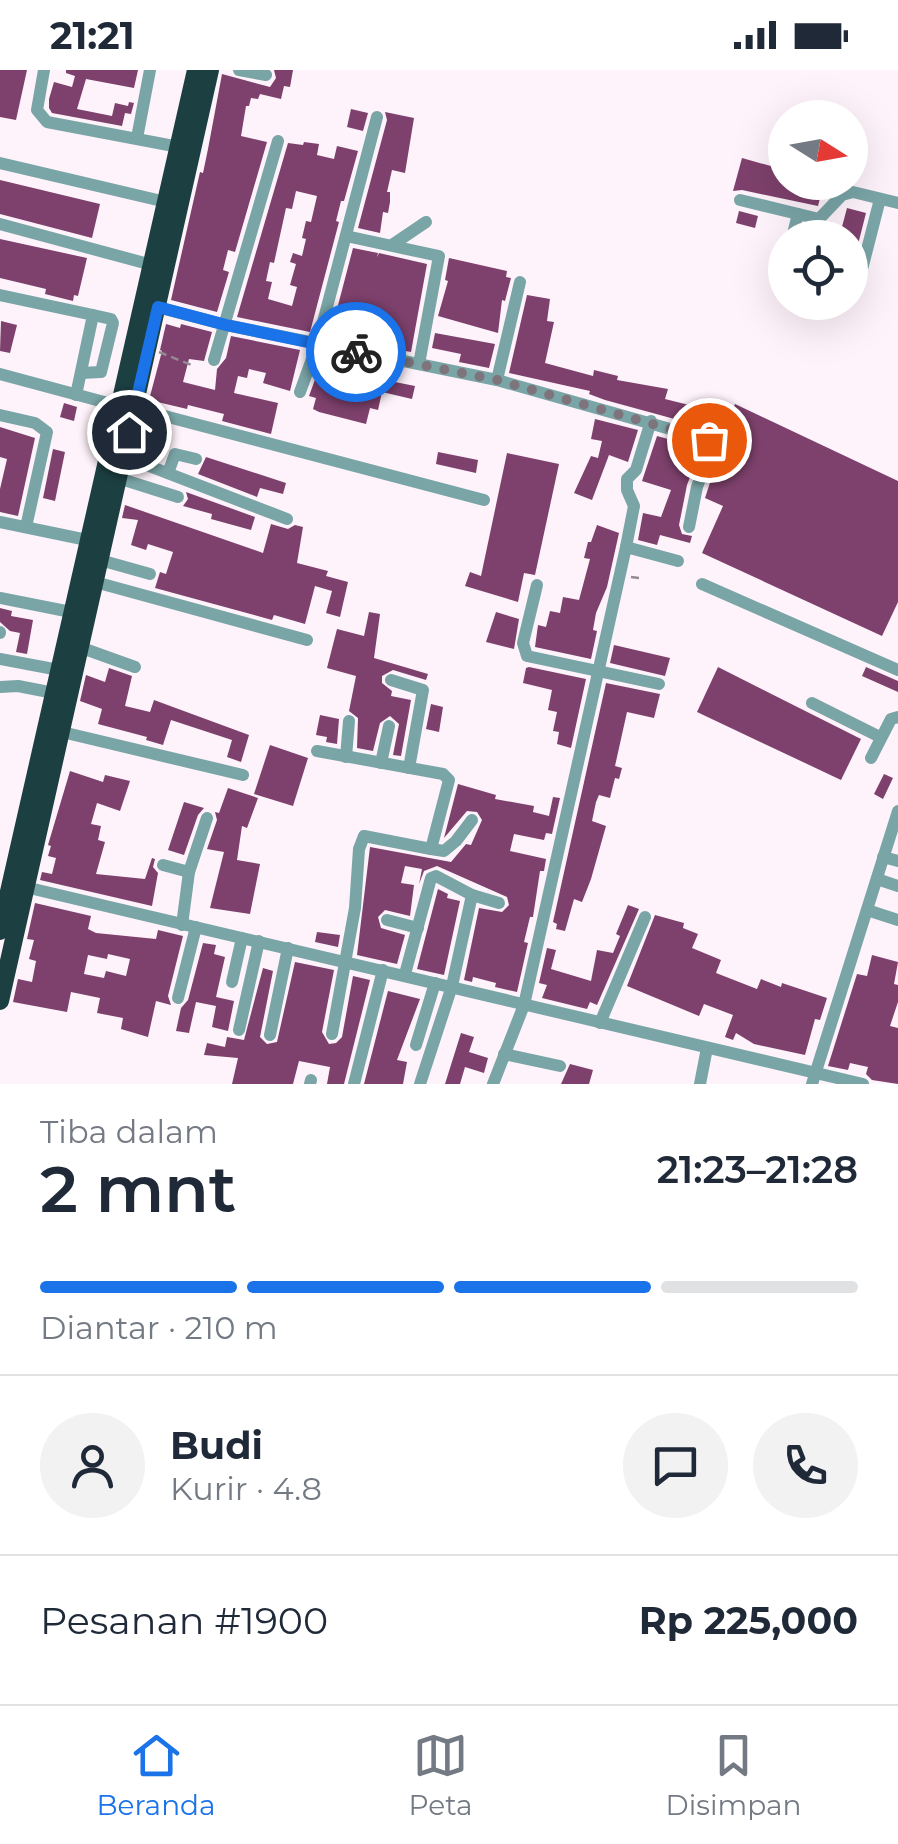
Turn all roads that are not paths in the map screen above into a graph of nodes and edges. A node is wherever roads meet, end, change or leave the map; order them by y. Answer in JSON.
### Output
{"nodes":[{"id":1,"x":44,"y":70,"type":"edge"},
{"id":2,"x":150,"y":70,"type":"edge"},
{"id":3,"x":196,"y":70,"type":"edge"},
{"id":4,"x":210,"y":70,"type":"edge"},
{"id":5,"x":240,"y":70,"type":"edge"},
{"id":6,"x":266,"y":75,"type":"dead end"},
{"id":7,"x":377,"y":117,"type":"dead end"},
{"id":8,"x":137,"y":138,"type":"junction"},
{"id":9,"x":278,"y":141,"type":"dead end"},
{"id":10,"x":179,"y":147,"type":"junction"},
{"id":11,"x":0,"y":163,"type":"edge"},
{"id":12,"x":880,"y":199,"type":"junction"},
{"id":13,"x":740,"y":200,"type":"dead end"},
{"id":14,"x":166,"y":202,"type":"junction"},
{"id":15,"x":898,"y":204,"type":"edge"},
{"id":16,"x":798,"y":214,"type":"junction"},
{"id":17,"x":796,"y":220,"type":"edge"},
{"id":18,"x":426,"y":222,"type":"dead end"},
{"id":19,"x":0,"y":224,"type":"edge"},
{"id":20,"x":346,"y":236,"type":"junction"},
{"id":21,"x":392,"y":245,"type":"junction"},
{"id":22,"x":868,"y":246,"type":"edge"},
{"id":23,"x":152,"y":265,"type":"junction"},
{"id":24,"x":520,"y":282,"type":"dead end"},
{"id":25,"x":0,"y":295,"type":"edge"},
{"id":26,"x":158,"y":307,"type":"junction"},
{"id":27,"x":93,"y":315,"type":"junction"},
{"id":28,"x":226,"y":325,"type":"junction"},
{"id":29,"x":318,"y":345,"type":"junction"},
{"id":30,"x":214,"y":360,"type":"dead end"},
{"id":31,"x":419,"y":364,"type":"junction"},
{"id":32,"x":80,"y":373,"type":"junction"},
{"id":33,"x":0,"y":374,"type":"edge"},
{"id":34,"x":497,"y":380,"type":"junction"},
{"id":35,"x":300,"y":392,"type":"dead end"},
{"id":36,"x":76,"y":395,"type":"junction"},
{"id":37,"x":126,"y":407,"type":"junction"},
{"id":38,"x":0,"y":415,"type":"edge"},
{"id":39,"x":651,"y":421,"type":"junction"},
{"id":40,"x":123,"y":456,"type":"junction"},
{"id":41,"x":196,"y":460,"type":"dead end"},
{"id":42,"x":168,"y":473,"type":"junction"},
{"id":43,"x":118,"y":478,"type":"junction"},
{"id":44,"x":178,"y":497,"type":"dead end"},
{"id":45,"x":484,"y":500,"type":"dead end"},
{"id":46,"x":286,"y":519,"type":"dead end"},
{"id":47,"x":0,"y":522,"type":"edge"},
{"id":48,"x":26,"y":528,"type":"junction"},
{"id":49,"x":689,"y":528,"type":"dead end"},
{"id":50,"x":87,"y":540,"type":"junction"},
{"id":51,"x":626,"y":547,"type":"junction"},
{"id":52,"x":100,"y":560,"type":"junction"},
{"id":53,"x":678,"y":561,"type":"dead end"},
{"id":54,"x":150,"y":574,"type":"dead end"},
{"id":55,"x":96,"y":582,"type":"junction"},
{"id":56,"x":702,"y":584,"type":"dead end"},
{"id":57,"x":537,"y":585,"type":"dead end"},
{"id":58,"x":0,"y":598,"type":"edge"},
{"id":59,"x":71,"y":612,"type":"junction"},
{"id":60,"x":307,"y":640,"type":"dead end"},
{"id":61,"x":82,"y":648,"type":"junction"},
{"id":62,"x":0,"y":659,"type":"edge"},
{"id":63,"x":135,"y":667,"type":"dead end"},
{"id":64,"x":59,"y":670,"type":"junction"},
{"id":65,"x":898,"y":670,"type":"edge"},
{"id":66,"x":598,"y":672,"type":"junction"},
{"id":67,"x":392,"y":680,"type":"dead end"},
{"id":68,"x":659,"y":684,"type":"dead end"},
{"id":69,"x":0,"y":687,"type":"edge"},
{"id":70,"x":54,"y":693,"type":"junction"},
{"id":71,"x":812,"y":703,"type":"dead end"},
{"id":72,"x":898,"y":716,"type":"edge"},
{"id":73,"x":349,"y":720,"type":"dead end"},
{"id":74,"x":389,"y":726,"type":"dead end"},
{"id":75,"x":62,"y":732,"type":"junction"},
{"id":76,"x":880,"y":736,"type":"junction"},
{"id":77,"x":317,"y":751,"type":"dead end"},
{"id":78,"x":346,"y":756,"type":"junction"},
{"id":79,"x":870,"y":758,"type":"dead end"},
{"id":80,"x":381,"y":763,"type":"junction"},
{"id":81,"x":409,"y":768,"type":"junction"},
{"id":82,"x":244,"y":775,"type":"dead end"},
{"id":83,"x":898,"y":811,"type":"edge"},
{"id":84,"x":207,"y":818,"type":"dead end"},
{"id":85,"x":472,"y":820,"type":"dead end"},
{"id":86,"x":431,"y":849,"type":"junction"},
{"id":87,"x":883,"y":857,"type":"junction"},
{"id":88,"x":898,"y":861,"type":"edge"},
{"id":89,"x":164,"y":864,"type":"dead end"},
{"id":90,"x":189,"y":872,"type":"junction"},
{"id":91,"x":877,"y":879,"type":"junction"},
{"id":92,"x":12,"y":883,"type":"edge"},
{"id":93,"x":898,"y":886,"type":"edge"},
{"id":94,"x":472,"y":896,"type":"junction"},
{"id":95,"x":499,"y":903,"type":"dead end"},
{"id":96,"x":868,"y":910,"type":"junction"},
{"id":97,"x":645,"y":916,"type":"dead end"},
{"id":98,"x":387,"y":920,"type":"dead end"},
{"id":99,"x":898,"y":920,"type":"edge"},
{"id":100,"x":1,"y":923,"type":"edge"},
{"id":101,"x":189,"y":926,"type":"junction"},
{"id":102,"x":418,"y":928,"type":"junction"},
{"id":103,"x":242,"y":938,"type":"junction"},
{"id":104,"x":259,"y":941,"type":"junction"},
{"id":105,"x":288,"y":948,"type":"junction"},
{"id":106,"x":344,"y":961,"type":"junction"},
{"id":107,"x":383,"y":970,"type":"junction"},
{"id":108,"x":405,"y":974,"type":"junction"},
{"id":109,"x":232,"y":982,"type":"dead end"},
{"id":110,"x":435,"y":983,"type":"junction"},
{"id":111,"x":452,"y":986,"type":"junction"},
{"id":112,"x":178,"y":998,"type":"dead end"},
{"id":113,"x":0,"y":1002,"type":"edge"},
{"id":114,"x":524,"y":1005,"type":"junction"},
{"id":115,"x":600,"y":1023,"type":"junction"},
{"id":116,"x":239,"y":1030,"type":"dead end"},
{"id":117,"x":270,"y":1034,"type":"dead end"},
{"id":118,"x":332,"y":1034,"type":"dead end"},
{"id":119,"x":416,"y":1045,"type":"dead end"},
{"id":120,"x":707,"y":1048,"type":"junction"},
{"id":121,"x":504,"y":1054,"type":"junction"},
{"id":122,"x":560,"y":1066,"type":"dead end"},
{"id":123,"x":814,"y":1078,"type":"edge"},
{"id":124,"x":354,"y":1084,"type":"edge"},
{"id":125,"x":420,"y":1084,"type":"edge"},
{"id":126,"x":492,"y":1084,"type":"edge"},
{"id":127,"x":700,"y":1084,"type":"edge"},
{"id":128,"x":863,"y":1084,"type":"edge"}],
"edges":[{"from":1,"to":8,"type":"street"},
{"from":2,"to":8,"type":"street"},
{"from":3,"to":10,"type":"highway"},
{"from":4,"to":26,"type":"highway"},
{"from":5,"to":6,"type":"street"},
{"from":7,"to":20,"type":"street"},
{"from":8,"to":10,"type":"street"},
{"from":9,"to":28,"type":"street"},
{"from":10,"to":14,"type":"highway"},
{"from":11,"to":14,"type":"street"},
{"from":12,"to":15,"type":"street"},
{"from":12,"to":16,"type":"street"},
{"from":12,"to":22,"type":"street"},
{"from":13,"to":16,"type":"street"},
{"from":14,"to":23,"type":"highway"},
{"from":16,"to":17,"type":"street"},
{"from":18,"to":21,"type":"street"},
{"from":19,"to":23,"type":"street"},
{"from":20,"to":21,"type":"street"},
{"from":20,"to":29,"type":"street"},
{"from":21,"to":31,"type":"street"},
{"from":23,"to":37,"type":"highway"},
{"from":24,"to":34,"type":"street"},
{"from":25,"to":27,"type":"street"},
{"from":26,"to":28,"type":"street"},
{"from":26,"to":37,"type":"highway"},
{"from":27,"to":32,"type":"street"},
{"from":27,"to":32,"type":"street"},
{"from":28,"to":29,"type":"street"},
{"from":28,"to":30,"type":"street"},
{"from":29,"to":31,"type":"street"},
{"from":29,"to":35,"type":"street"},
{"from":31,"to":34,"type":"street"},
{"from":32,"to":36,"type":"street"},
{"from":33,"to":36,"type":"street"},
{"from":34,"to":39,"type":"street"},
{"from":36,"to":37,"type":"street"},
{"from":37,"to":40,"type":"highway"},
{"from":37,"to":45,"type":"street"},
{"from":37,"to":50,"type":"highway"},
{"from":38,"to":48,"type":"street"},
{"from":39,"to":49,"type":"street"},
{"from":39,"to":51,"type":"street"},
{"from":40,"to":42,"type":"street"},
{"from":40,"to":43,"type":"highway"},
{"from":41,"to":42,"type":"street"},
{"from":42,"to":46,"type":"street"},
{"from":43,"to":44,"type":"street"},
{"from":43,"to":52,"type":"highway"},
{"from":47,"to":48,"type":"street"},
{"from":48,"to":50,"type":"street"},
{"from":50,"to":59,"type":"highway"},
{"from":51,"to":53,"type":"street"},
{"from":51,"to":66,"type":"street"},
{"from":52,"to":54,"type":"street"},
{"from":52,"to":55,"type":"highway"},
{"from":55,"to":60,"type":"street"},
{"from":55,"to":61,"type":"highway"},
{"from":56,"to":65,"type":"street"},
{"from":57,"to":66,"type":"street"},
{"from":58,"to":59,"type":"street"},
{"from":59,"to":64,"type":"highway"},
{"from":61,"to":63,"type":"street"},
{"from":61,"to":75,"type":"highway"},
{"from":62,"to":64,"type":"street"},
{"from":64,"to":70,"type":"highway"},
{"from":66,"to":68,"type":"street"},
{"from":66,"to":114,"type":"street"},
{"from":67,"to":81,"type":"street"},
{"from":69,"to":70,"type":"street"},
{"from":70,"to":92,"type":"highway"},
{"from":71,"to":76,"type":"street"},
{"from":72,"to":76,"type":"street"},
{"from":73,"to":78,"type":"street"},
{"from":74,"to":80,"type":"street"},
{"from":75,"to":82,"type":"street"},
{"from":75,"to":92,"type":"highway"},
{"from":76,"to":79,"type":"street"},
{"from":77,"to":78,"type":"street"},
{"from":78,"to":80,"type":"street"},
{"from":80,"to":81,"type":"street"},
{"from":81,"to":86,"type":"street"},
{"from":83,"to":87,"type":"street"},
{"from":84,"to":90,"type":"street"},
{"from":85,"to":86,"type":"street"},
{"from":86,"to":106,"type":"street"},
{"from":87,"to":88,"type":"street"},
{"from":87,"to":91,"type":"street"},
{"from":89,"to":90,"type":"street"},
{"from":90,"to":101,"type":"street"},
{"from":91,"to":93,"type":"street"},
{"from":91,"to":96,"type":"street"},
{"from":92,"to":100,"type":"highway"},
{"from":92,"to":101,"type":"street"},
{"from":92,"to":113,"type":"highway"},
{"from":94,"to":95,"type":"street"},
{"from":94,"to":102,"type":"street"},
{"from":94,"to":111,"type":"street"},
{"from":96,"to":99,"type":"street"},
{"from":96,"to":123,"type":"street"},
{"from":97,"to":115,"type":"street"},
{"from":98,"to":102,"type":"street"},
{"from":101,"to":103,"type":"street"},
{"from":101,"to":112,"type":"street"},
{"from":102,"to":108,"type":"street"},
{"from":103,"to":104,"type":"street"},
{"from":103,"to":109,"type":"street"},
{"from":104,"to":105,"type":"street"},
{"from":104,"to":116,"type":"street"},
{"from":105,"to":106,"type":"street"},
{"from":105,"to":117,"type":"street"},
{"from":106,"to":107,"type":"street"},
{"from":106,"to":118,"type":"street"},
{"from":107,"to":108,"type":"street"},
{"from":107,"to":124,"type":"street"},
{"from":108,"to":110,"type":"street"},
{"from":110,"to":111,"type":"street"},
{"from":110,"to":119,"type":"street"},
{"from":111,"to":114,"type":"street"},
{"from":111,"to":125,"type":"street"},
{"from":114,"to":115,"type":"street"},
{"from":114,"to":121,"type":"street"},
{"from":115,"to":120,"type":"street"},
{"from":120,"to":123,"type":"street"},
{"from":120,"to":127,"type":"street"},
{"from":121,"to":122,"type":"street"},
{"from":121,"to":126,"type":"street"},
{"from":123,"to":128,"type":"street"}]}
